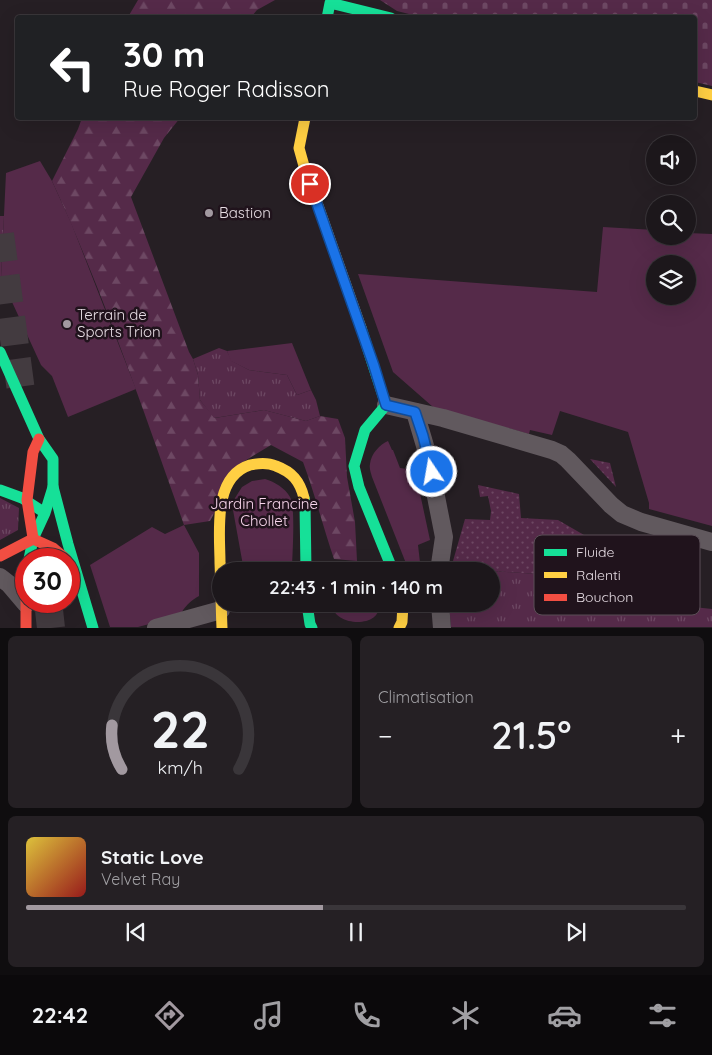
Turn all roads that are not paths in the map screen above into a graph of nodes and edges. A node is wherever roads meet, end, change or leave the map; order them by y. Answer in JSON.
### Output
{"nodes":[{"id":1,"x":330,"y":7,"type":"edge"},
{"id":2,"x":374,"y":15,"type":"edge"},
{"id":3,"x":697,"y":91,"type":"edge"},
{"id":4,"x":712,"y":95,"type":"edge"},
{"id":5,"x":304,"y":120,"type":"edge"},
{"id":6,"x":0,"y":352,"type":"edge"},
{"id":7,"x":386,"y":405,"type":"junction"},
{"id":8,"x":415,"y":412,"type":"junction"},
{"id":9,"x":39,"y":439,"type":"junction"},
{"id":10,"x":53,"y":487,"type":"junction"},
{"id":11,"x":5,"y":492,"type":"edge"},
{"id":12,"x":28,"y":500,"type":"junction"},
{"id":13,"x":45,"y":513,"type":"junction"},
{"id":14,"x":687,"y":535,"type":"edge"},
{"id":15,"x":66,"y":538,"type":"junction"},
{"id":16,"x":33,"y":539,"type":"junction"},
{"id":17,"x":31,"y":548,"type":"edge"},
{"id":18,"x":53,"y":548,"type":"edge"},
{"id":19,"x":68,"y":548,"type":"edge"},
{"id":20,"x":0,"y":556,"type":"edge"},
{"id":21,"x":220,"y":562,"type":"edge"},
{"id":22,"x":306,"y":562,"type":"edge"},
{"id":23,"x":389,"y":562,"type":"edge"},
{"id":24,"x":440,"y":562,"type":"edge"},
{"id":25,"x":0,"y":577,"type":"edge"},
{"id":26,"x":15,"y":589,"type":"edge"},
{"id":27,"x":80,"y":591,"type":"edge"},
{"id":28,"x":214,"y":612,"type":"edge"},
{"id":29,"x":221,"y":612,"type":"edge"},
{"id":30,"x":308,"y":612,"type":"edge"},
{"id":31,"x":403,"y":612,"type":"edge"},
{"id":32,"x":441,"y":612,"type":"edge"},
{"id":33,"x":26,"y":613,"type":"edge"},
{"id":34,"x":26,"y":628,"type":"edge"},
{"id":35,"x":93,"y":628,"type":"edge"},
{"id":36,"x":156,"y":628,"type":"edge"},
{"id":37,"x":222,"y":628,"type":"edge"},
{"id":38,"x":312,"y":628,"type":"edge"},
{"id":39,"x":399,"y":628,"type":"edge"},
{"id":40,"x":442,"y":628,"type":"edge"}],
"edges":[{"from":1,"to":2,"type":"street"},
{"from":3,"to":4,"type":"street"},
{"from":5,"to":7,"type":"street"},
{"from":6,"to":9,"type":"street"},
{"from":7,"to":8,"type":"street"},
{"from":7,"to":23,"type":"street"},
{"from":8,"to":14,"type":"street"},
{"from":8,"to":24,"type":"street"},
{"from":9,"to":10,"type":"street"},
{"from":9,"to":12,"type":"street"},
{"from":10,"to":13,"type":"street"},
{"from":10,"to":15,"type":"street"},
{"from":11,"to":12,"type":"street"},
{"from":12,"to":13,"type":"street"},
{"from":12,"to":16,"type":"street"},
{"from":13,"to":15,"type":"street"},
{"from":13,"to":16,"type":"street"},
{"from":15,"to":19,"type":"street"},
{"from":16,"to":17,"type":"street"},
{"from":16,"to":18,"type":"street"},
{"from":16,"to":20,"type":"street"},
{"from":21,"to":22,"type":"street"},
{"from":25,"to":26,"type":"street"},
{"from":27,"to":35,"type":"street"},
{"from":28,"to":36,"type":"street"},
{"from":29,"to":37,"type":"street"},
{"from":30,"to":38,"type":"street"},
{"from":31,"to":39,"type":"street"},
{"from":32,"to":40,"type":"street"},
{"from":33,"to":34,"type":"street"}]}
